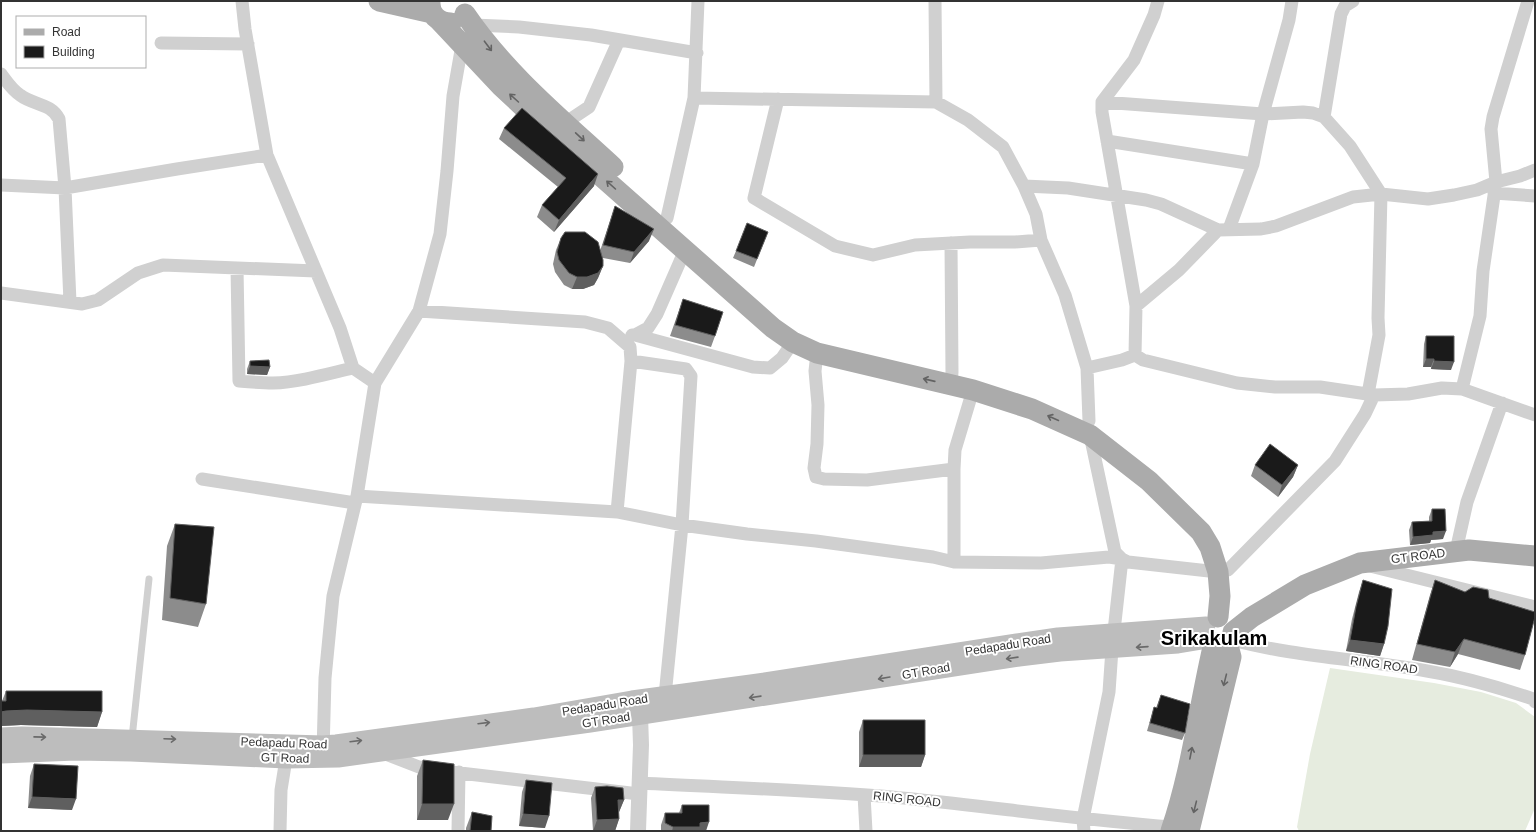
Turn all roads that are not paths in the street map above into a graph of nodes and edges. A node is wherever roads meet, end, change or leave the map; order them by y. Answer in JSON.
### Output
{"nodes":[{"id":1,"x":242,"y":1,"type":"edge"},
{"id":2,"x":379,"y":1,"type":"edge"},
{"id":3,"x":698,"y":1,"type":"edge"},
{"id":4,"x":935,"y":1,"type":"edge"},
{"id":5,"x":1158,"y":1,"type":"edge"},
{"id":6,"x":1292,"y":1,"type":"edge"},
{"id":7,"x":1353,"y":1,"type":"edge"},
{"id":8,"x":1528,"y":1,"type":"edge"},
{"id":9,"x":434,"y":12,"type":"edge"},
{"id":10,"x":468,"y":13,"type":"edge"},
{"id":11,"x":618,"y":40,"type":"junction"},
{"id":12,"x":161,"y":43,"type":"dead end"},
{"id":13,"x":248,"y":44,"type":"junction"},
{"id":14,"x":462,"y":45,"type":"junction"},
{"id":15,"x":696,"y":53,"type":"junction"},
{"id":16,"x":1,"y":74,"type":"edge"},
{"id":17,"x":694,"y":98,"type":"junction"},
{"id":18,"x":778,"y":99,"type":"junction"},
{"id":19,"x":936,"y":102,"type":"junction"},
{"id":20,"x":1102,"y":102,"type":"junction"},
{"id":21,"x":1262,"y":114,"type":"junction"},
{"id":22,"x":1324,"y":117,"type":"junction"},
{"id":23,"x":565,"y":123,"type":"junction"},
{"id":24,"x":1108,"y":141,"type":"junction"},
{"id":25,"x":267,"y":155,"type":"junction"},
{"id":26,"x":1253,"y":164,"type":"junction"},
{"id":27,"x":1535,"y":170,"type":"edge"},
{"id":28,"x":1,"y":185,"type":"edge"},
{"id":29,"x":1024,"y":186,"type":"junction"},
{"id":30,"x":1495,"y":187,"type":"junction"},
{"id":31,"x":65,"y":188,"type":"junction"},
{"id":32,"x":1381,"y":194,"type":"junction"},
{"id":33,"x":1117,"y":196,"type":"junction"},
{"id":34,"x":1535,"y":196,"type":"edge"},
{"id":35,"x":667,"y":218,"type":"junction"},
{"id":36,"x":1223,"y":230,"type":"junction"},
{"id":37,"x":1041,"y":240,"type":"junction"},
{"id":38,"x":950,"y":243,"type":"junction"},
{"id":39,"x":685,"y":250,"type":"junction"},
{"id":40,"x":237,"y":268,"type":"junction"},
{"id":41,"x":316,"y":271,"type":"junction"},
{"id":42,"x":1,"y":293,"type":"edge"},
{"id":43,"x":70,"y":302,"type":"junction"},
{"id":44,"x":1136,"y":306,"type":"junction"},
{"id":45,"x":419,"y":312,"type":"junction"},
{"id":46,"x":635,"y":335,"type":"junction"},
{"id":47,"x":618,"y":337,"type":"junction"},
{"id":48,"x":793,"y":342,"type":"junction"},
{"id":49,"x":817,"y":352,"type":"junction"},
{"id":50,"x":1135,"y":356,"type":"junction"},
{"id":51,"x":631,"y":361,"type":"junction"},
{"id":52,"x":353,"y":368,"type":"junction"},
{"id":53,"x":1087,"y":368,"type":"junction"},
{"id":54,"x":952,"y":378,"type":"junction"},
{"id":55,"x":375,"y":383,"type":"junction"},
{"id":56,"x":1462,"y":389,"type":"junction"},
{"id":57,"x":973,"y":390,"type":"junction"},
{"id":58,"x":1371,"y":395,"type":"junction"},
{"id":59,"x":1502,"y":403,"type":"junction"},
{"id":60,"x":1535,"y":415,"type":"edge"},
{"id":61,"x":1090,"y":428,"type":"junction"},
{"id":62,"x":954,"y":469,"type":"junction"},
{"id":63,"x":202,"y":479,"type":"dead end"},
{"id":64,"x":356,"y":499,"type":"junction"},
{"id":65,"x":617,"y":512,"type":"junction"},
{"id":66,"x":682,"y":525,"type":"junction"},
{"id":67,"x":1456,"y":551,"type":"junction"},
{"id":68,"x":1535,"y":556,"type":"edge"},
{"id":69,"x":1122,"y":559,"type":"junction"},
{"id":70,"x":954,"y":562,"type":"junction"},
{"id":71,"x":1360,"y":563,"type":"junction"},
{"id":72,"x":1223,"y":571,"type":"junction"},
{"id":73,"x":149,"y":580,"type":"dead end"},
{"id":74,"x":1535,"y":607,"type":"edge"},
{"id":75,"x":1221,"y":631,"type":"junction"},
{"id":76,"x":1113,"y":641,"type":"junction"},
{"id":77,"x":665,"y":696,"type":"junction"},
{"id":78,"x":1535,"y":702,"type":"edge"},
{"id":79,"x":636,"y":708,"type":"junction"},
{"id":80,"x":1,"y":737,"type":"edge"},
{"id":81,"x":132,"y":738,"type":"junction"},
{"id":82,"x":323,"y":752,"type":"junction"},
{"id":83,"x":381,"y":753,"type":"junction"},
{"id":84,"x":1,"y":754,"type":"edge"},
{"id":85,"x":286,"y":759,"type":"junction"},
{"id":86,"x":459,"y":772,"type":"junction"},
{"id":87,"x":640,"y":789,"type":"junction"},
{"id":88,"x":864,"y":795,"type":"junction"},
{"id":89,"x":1083,"y":825,"type":"edge"},
{"id":90,"x":1177,"y":830,"type":"edge"},
{"id":91,"x":280,"y":831,"type":"edge"},
{"id":92,"x":458,"y":831,"type":"edge"},
{"id":93,"x":638,"y":831,"type":"edge"},
{"id":94,"x":866,"y":831,"type":"edge"}],
"edges":[{"from":1,"to":13,"type":"street"},
{"from":2,"to":9,"type":"main road"},
{"from":3,"to":15,"type":"street"},
{"from":4,"to":19,"type":"street"},
{"from":5,"to":20,"type":"street"},
{"from":6,"to":21,"type":"street"},
{"from":7,"to":22,"type":"street"},
{"from":8,"to":30,"type":"street"},
{"from":9,"to":10,"type":"main road"},
{"from":9,"to":14,"type":"main road"},
{"from":10,"to":11,"type":"street"},
{"from":10,"to":23,"type":"main road","one_way":true},
{"from":11,"to":15,"type":"street"},
{"from":11,"to":23,"type":"street"},
{"from":12,"to":13,"type":"street"},
{"from":13,"to":25,"type":"street"},
{"from":39,"to":14,"type":"main road","one_way":true},
{"from":14,"to":45,"type":"street"},
{"from":15,"to":17,"type":"street"},
{"from":16,"to":31,"type":"street"},
{"from":17,"to":18,"type":"street"},
{"from":17,"to":35,"type":"street"},
{"from":18,"to":19,"type":"street"},
{"from":18,"to":38,"type":"street"},
{"from":19,"to":29,"type":"street"},
{"from":20,"to":21,"type":"street"},
{"from":20,"to":24,"type":"street"},
{"from":21,"to":22,"type":"street"},
{"from":21,"to":26,"type":"street"},
{"from":22,"to":32,"type":"street"},
{"from":23,"to":35,"type":"main road","one_way":true},
{"from":24,"to":26,"type":"street"},
{"from":24,"to":33,"type":"street"},
{"from":25,"to":31,"type":"street"},
{"from":25,"to":41,"type":"street"},
{"from":26,"to":36,"type":"street"},
{"from":27,"to":30,"type":"street"},
{"from":28,"to":31,"type":"street"},
{"from":29,"to":33,"type":"street"},
{"from":29,"to":37,"type":"street"},
{"from":30,"to":32,"type":"street"},
{"from":30,"to":34,"type":"street"},
{"from":30,"to":56,"type":"street"},
{"from":31,"to":43,"type":"street"},
{"from":32,"to":36,"type":"street"},
{"from":32,"to":58,"type":"street"},
{"from":33,"to":36,"type":"street"},
{"from":33,"to":44,"type":"street"},
{"from":35,"to":54,"type":"main road"},
{"from":36,"to":44,"type":"street"},
{"from":37,"to":38,"type":"street"},
{"from":37,"to":53,"type":"street"},
{"from":38,"to":54,"type":"street"},
{"from":39,"to":46,"type":"street"},
{"from":39,"to":48,"type":"main road"},
{"from":40,"to":41,"type":"street"},
{"from":40,"to":43,"type":"street"},
{"from":40,"to":52,"type":"street"},
{"from":41,"to":52,"type":"street"},
{"from":42,"to":43,"type":"street"},
{"from":44,"to":50,"type":"street"},
{"from":45,"to":47,"type":"street"},
{"from":45,"to":55,"type":"street"},
{"from":46,"to":47,"type":"street"},
{"from":46,"to":48,"type":"street"},
{"from":47,"to":51,"type":"street"},
{"from":48,"to":49,"type":"main road"},
{"from":54,"to":49,"type":"main road","one_way":true},
{"from":49,"to":62,"type":"street"},
{"from":50,"to":53,"type":"street"},
{"from":50,"to":58,"type":"street"},
{"from":51,"to":65,"type":"street"},
{"from":51,"to":66,"type":"street"},
{"from":52,"to":55,"type":"street"},
{"from":53,"to":61,"type":"street"},
{"from":54,"to":57,"type":"main road"},
{"from":54,"to":61,"type":"main road"},
{"from":55,"to":64,"type":"street"},
{"from":56,"to":58,"type":"street"},
{"from":56,"to":59,"type":"street"},
{"from":61,"to":57,"type":"main road","one_way":true},
{"from":57,"to":62,"type":"street"},
{"from":58,"to":72,"type":"street"},
{"from":59,"to":60,"type":"street"},
{"from":59,"to":67,"type":"street"},
{"from":61,"to":69,"type":"street"},
{"from":61,"to":72,"type":"main road"},
{"from":62,"to":70,"type":"street"},
{"from":63,"to":64,"type":"street"},
{"from":64,"to":65,"type":"street"},
{"from":64,"to":82,"type":"street"},
{"from":65,"to":66,"type":"street"},
{"from":66,"to":70,"type":"street"},
{"from":66,"to":77,"type":"street"},
{"from":67,"to":68,"type":"main road","name":"GT ROAD"},
{"from":67,"to":71,"type":"main road","name":"GT ROAD"},
{"from":69,"to":70,"type":"street"},
{"from":69,"to":72,"type":"street"},
{"from":69,"to":76,"type":"street"},
{"from":71,"to":74,"type":"street"},
{"from":71,"to":75,"type":"main road","name":"GT ROAD"},
{"from":72,"to":75,"type":"main road"},
{"from":73,"to":81,"type":"lane"},
{"from":75,"to":76,"type":"main road","name":"GT Road"},
{"from":75,"to":78,"type":"street","name":"RING ROAD"},
{"from":75,"to":90,"type":"main road"},
{"from":76,"to":77,"type":"main road","name":"Pedapadu Road"},
{"from":76,"to":79,"type":"main road","name":"GT Road","one_way":true},
{"from":76,"to":89,"type":"street"},
{"from":77,"to":79,"type":"main road","name":"Pedapadu Road"},
{"from":82,"to":79,"type":"main road","name":"Pedapadu Road","one_way":true},
{"from":79,"to":83,"type":"main road","name":"GT Road"},
{"from":79,"to":87,"type":"street"},
{"from":80,"to":81,"type":"main road","name":"Pedapadu Road","one_way":true},
{"from":81,"to":82,"type":"main road","name":"Pedapadu Road","one_way":true},
{"from":82,"to":83,"type":"main road","name":"GT Road"},
{"from":82,"to":85,"type":"main road","name":"GT Road"},
{"from":83,"to":86,"type":"street","name":"RING ROAD"},
{"from":84,"to":85,"type":"main road","name":"GT Road"},
{"from":85,"to":91,"type":"street"},
{"from":86,"to":87,"type":"street","name":"RING ROAD"},
{"from":86,"to":92,"type":"street"},
{"from":87,"to":88,"type":"street","name":"RING ROAD"},
{"from":87,"to":93,"type":"street"},
{"from":88,"to":89,"type":"street","name":"RING ROAD"},
{"from":88,"to":94,"type":"street"},
{"from":89,"to":90,"type":"street","name":"RING ROAD"}]}
